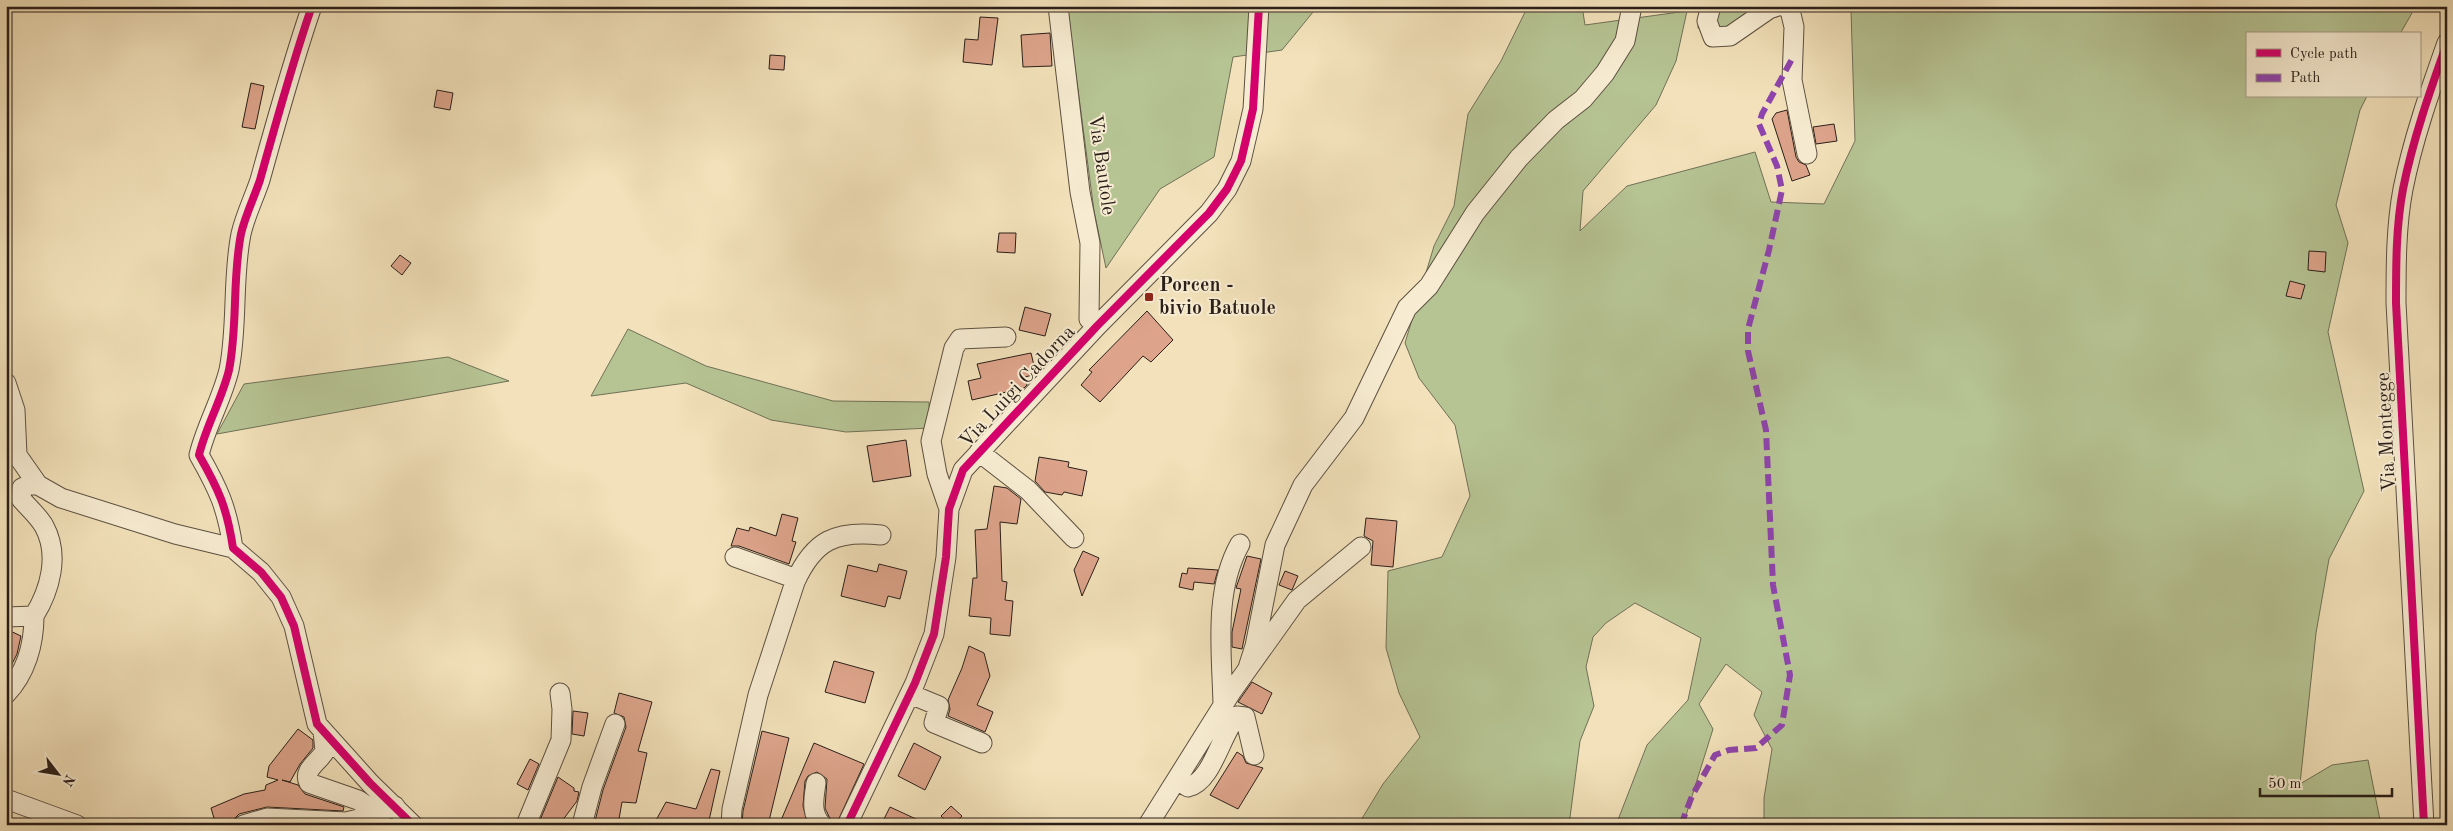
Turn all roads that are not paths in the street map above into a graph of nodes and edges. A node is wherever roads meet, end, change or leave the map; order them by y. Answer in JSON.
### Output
{"nodes":[{"id":1,"x":312,"y":6,"type":"edge"},
{"id":2,"x":1058,"y":6,"type":"edge"},
{"id":3,"x":1259,"y":6,"type":"edge"},
{"id":4,"x":1632,"y":6,"type":"edge"},
{"id":5,"x":1711,"y":6,"type":"edge"},
{"id":6,"x":1778,"y":6,"type":"edge"},
{"id":7,"x":1784,"y":6,"type":"edge"},
{"id":8,"x":2447,"y":43,"type":"edge"},
{"id":9,"x":1807,"y":154,"type":"dead end"},
{"id":10,"x":1097,"y":326,"type":"junction"},
{"id":11,"x":1006,"y":337,"type":"dead end"},
{"id":12,"x":6,"y":383,"type":"edge"},
{"id":13,"x":979,"y":452,"type":"junction"},
{"id":14,"x":38,"y":485,"type":"junction"},
{"id":15,"x":949,"y":509,"type":"junction"},
{"id":16,"x":882,"y":535,"type":"dead end"},
{"id":17,"x":1074,"y":538,"type":"dead end"},
{"id":18,"x":1240,"y":544,"type":"dead end"},
{"id":19,"x":1361,"y":547,"type":"dead end"},
{"id":20,"x":233,"y":548,"type":"junction"},
{"id":21,"x":735,"y":556,"type":"dead end"},
{"id":22,"x":795,"y":582,"type":"junction"},
{"id":23,"x":34,"y":616,"type":"junction"},
{"id":24,"x":6,"y":617,"type":"edge"},
{"id":25,"x":1248,"y":668,"type":"junction"},
{"id":26,"x":560,"y":693,"type":"dead end"},
{"id":27,"x":6,"y":694,"type":"edge"},
{"id":28,"x":910,"y":694,"type":"junction"},
{"id":29,"x":1223,"y":705,"type":"junction"},
{"id":30,"x":615,"y":724,"type":"dead end"},
{"id":31,"x":323,"y":731,"type":"junction"},
{"id":32,"x":982,"y":743,"type":"dead end"},
{"id":33,"x":1254,"y":755,"type":"dead end"},
{"id":34,"x":1177,"y":780,"type":"junction"},
{"id":35,"x":816,"y":783,"type":"dead end"},
{"id":36,"x":6,"y":799,"type":"edge"},
{"id":37,"x":395,"y":806,"type":"junction"},
{"id":38,"x":378,"y":813,"type":"junction"},
{"id":39,"x":77,"y":825,"type":"edge"},
{"id":40,"x":243,"y":825,"type":"edge"},
{"id":41,"x":413,"y":825,"type":"edge"},
{"id":42,"x":526,"y":825,"type":"edge"},
{"id":43,"x":582,"y":825,"type":"edge"},
{"id":44,"x":731,"y":825,"type":"edge"},
{"id":45,"x":822,"y":825,"type":"edge"},
{"id":46,"x":847,"y":825,"type":"edge"},
{"id":47,"x":1148,"y":825,"type":"edge"},
{"id":48,"x":2424,"y":825,"type":"edge"}],
"edges":[{"from":1,"to":20,"type":"street"},
{"from":2,"to":10,"type":"street","name":"Via Bautole"},
{"from":3,"to":10,"type":"street","name":"Via Luigi Cadorna"},
{"from":4,"to":25,"type":"street"},
{"from":5,"to":6,"type":"street"},
{"from":7,"to":9,"type":"street"},
{"from":8,"to":48,"type":"street","name":"Via Montegge"},
{"from":10,"to":13,"type":"street","name":"Via Luigi Cadorna"},
{"from":11,"to":15,"type":"street"},
{"from":12,"to":14,"type":"street"},
{"from":13,"to":15,"type":"street","name":"Via Luigi Cadorna"},
{"from":13,"to":17,"type":"street"},
{"from":14,"to":20,"type":"street"},
{"from":14,"to":23,"type":"street"},
{"from":15,"to":28,"type":"street","name":"Via Luigi Cadorna"},
{"from":16,"to":22,"type":"street"},
{"from":18,"to":29,"type":"street"},
{"from":19,"to":25,"type":"street"},
{"from":20,"to":31,"type":"street"},
{"from":21,"to":22,"type":"street"},
{"from":22,"to":44,"type":"street"},
{"from":23,"to":24,"type":"street"},
{"from":23,"to":27,"type":"street"},
{"from":25,"to":29,"type":"street"},
{"from":26,"to":42,"type":"street"},
{"from":28,"to":32,"type":"street"},
{"from":28,"to":46,"type":"street","name":"Via Luigi Cadorna"},
{"from":29,"to":34,"type":"street"},
{"from":30,"to":43,"type":"street"},
{"from":31,"to":37,"type":"street"},
{"from":31,"to":38,"type":"street"},
{"from":33,"to":34,"type":"street"},
{"from":34,"to":47,"type":"street"},
{"from":35,"to":45,"type":"street"},
{"from":36,"to":39,"type":"street"},
{"from":37,"to":38,"type":"street"},
{"from":37,"to":41,"type":"street"},
{"from":38,"to":40,"type":"street"}]}
